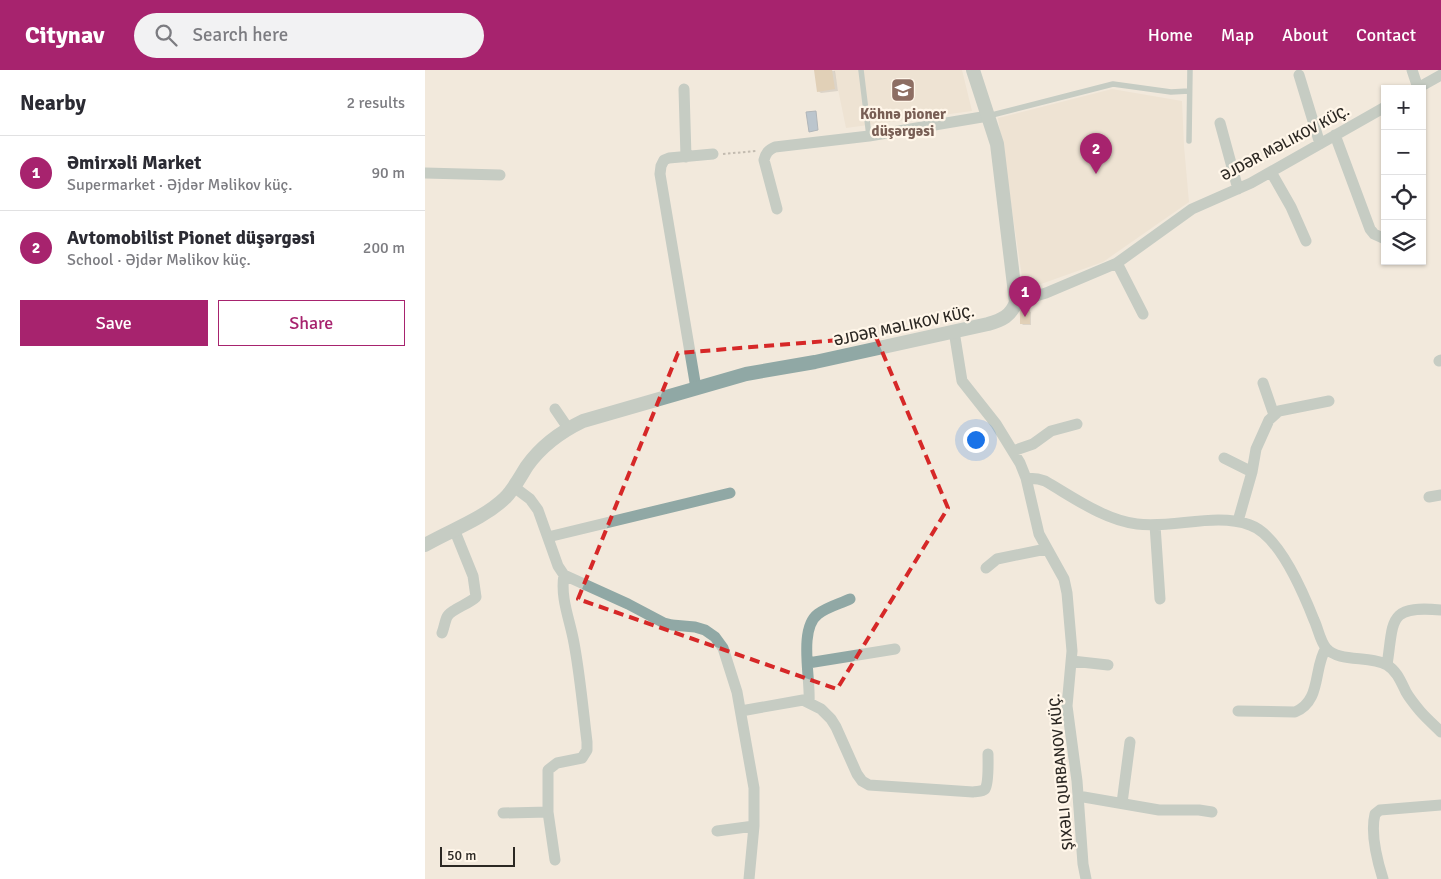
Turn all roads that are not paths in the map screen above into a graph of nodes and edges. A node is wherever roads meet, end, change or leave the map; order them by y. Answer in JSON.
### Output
{"nodes":[{"id":1,"x":861,"y":70,"type":"edge"},
{"id":2,"x":973,"y":70,"type":"edge"},
{"id":3,"x":1190,"y":70,"type":"edge"},
{"id":4,"x":1412,"y":70,"type":"edge"},
{"id":5,"x":1299,"y":75,"type":"dead end"},
{"id":6,"x":1441,"y":75,"type":"edge"},
{"id":7,"x":1416,"y":85,"type":"edge"},
{"id":8,"x":1423,"y":85,"type":"edge"},
{"id":9,"x":684,"y":89,"type":"dead end"},
{"id":10,"x":1189,"y":91,"type":"junction"},
{"id":11,"x":1381,"y":109,"type":"edge"},
{"id":12,"x":988,"y":116,"type":"junction"},
{"id":13,"x":1220,"y":123,"type":"dead end"},
{"id":14,"x":1335,"y":135,"type":"junction"},
{"id":15,"x":869,"y":136,"type":"junction"},
{"id":16,"x":1189,"y":141,"type":"dead end"},
{"id":17,"x":1320,"y":144,"type":"junction"},
{"id":18,"x":713,"y":154,"type":"road end"},
{"id":19,"x":686,"y":157,"type":"junction"},
{"id":20,"x":1271,"y":172,"type":"junction"},
{"id":21,"x":425,"y":173,"type":"edge"},
{"id":22,"x":500,"y":175,"type":"dead end"},
{"id":23,"x":1238,"y":189,"type":"junction"},
{"id":24,"x":777,"y":209,"type":"dead end"},
{"id":25,"x":1381,"y":237,"type":"edge"},
{"id":26,"x":1306,"y":240,"type":"dead end"},
{"id":27,"x":1117,"y":263,"type":"junction"},
{"id":28,"x":1016,"y":302,"type":"junction"},
{"id":29,"x":1143,"y":314,"type":"dead end"},
{"id":30,"x":954,"y":331,"type":"junction"},
{"id":31,"x":1263,"y":383,"type":"dead end"},
{"id":32,"x":696,"y":388,"type":"junction"},
{"id":33,"x":1329,"y":401,"type":"dead end"},
{"id":34,"x":555,"y":409,"type":"dead end"},
{"id":35,"x":1274,"y":415,"type":"junction"},
{"id":36,"x":1077,"y":424,"type":"dead end"},
{"id":37,"x":568,"y":428,"type":"junction"},
{"id":38,"x":1013,"y":451,"type":"junction"},
{"id":39,"x":1224,"y":458,"type":"dead end"},
{"id":40,"x":1252,"y":472,"type":"junction"},
{"id":41,"x":1026,"y":478,"type":"junction"},
{"id":42,"x":514,"y":487,"type":"junction"},
{"id":43,"x":731,"y":493,"type":"dead end"},
{"id":44,"x":1441,"y":495,"type":"edge"},
{"id":45,"x":1429,"y":497,"type":"dead end"},
{"id":46,"x":1238,"y":521,"type":"junction"},
{"id":47,"x":1155,"y":525,"type":"junction"},
{"id":48,"x":453,"y":529,"type":"junction"},
{"id":49,"x":548,"y":537,"type":"junction"},
{"id":50,"x":425,"y":545,"type":"edge"},
{"id":51,"x":1046,"y":549,"type":"junction"},
{"id":52,"x":986,"y":568,"type":"dead end"},
{"id":53,"x":564,"y":575,"type":"junction"},
{"id":54,"x":850,"y":599,"type":"dead end"},
{"id":55,"x":1160,"y":599,"type":"dead end"},
{"id":56,"x":1441,"y":610,"type":"edge"},
{"id":57,"x":442,"y":633,"type":"dead end"},
{"id":58,"x":895,"y":648,"type":"dead end"},
{"id":59,"x":1326,"y":648,"type":"junction"},
{"id":60,"x":1072,"y":662,"type":"junction"},
{"id":61,"x":808,"y":664,"type":"junction"},
{"id":62,"x":1108,"y":665,"type":"dead end"},
{"id":63,"x":1387,"y":665,"type":"junction"},
{"id":64,"x":809,"y":702,"type":"junction"},
{"id":65,"x":741,"y":711,"type":"junction"},
{"id":66,"x":1238,"y":711,"type":"dead end"},
{"id":67,"x":1441,"y":732,"type":"edge"},
{"id":68,"x":1130,"y":742,"type":"dead end"},
{"id":69,"x":988,"y":754,"type":"dead end"},
{"id":70,"x":1078,"y":796,"type":"junction"},
{"id":71,"x":1122,"y":803,"type":"junction"},
{"id":72,"x":1441,"y":805,"type":"edge"},
{"id":73,"x":548,"y":812,"type":"junction"},
{"id":74,"x":1212,"y":812,"type":"dead end"},
{"id":75,"x":503,"y":813,"type":"dead end"},
{"id":76,"x":754,"y":826,"type":"junction"},
{"id":77,"x":717,"y":831,"type":"dead end"},
{"id":78,"x":555,"y":860,"type":"dead end"},
{"id":79,"x":749,"y":879,"type":"edge"},
{"id":80,"x":1086,"y":879,"type":"edge"},
{"id":81,"x":1383,"y":879,"type":"edge"}],
"edges":[{"from":1,"to":15,"type":"lane"},
{"from":2,"to":12,"type":"street"},
{"from":3,"to":10,"type":"lane"},
{"from":4,"to":7,"type":"street"},
{"from":5,"to":17,"type":"street"},
{"from":6,"to":8,"type":"street"},
{"from":9,"to":19,"type":"street"},
{"from":10,"to":12,"type":"lane"},
{"from":10,"to":16,"type":"lane"},
{"from":11,"to":14,"type":"street","name":"ƏJDƏR MƏLIKOV KÜÇ."},
{"from":12,"to":15,"type":"street"},
{"from":12,"to":28,"type":"street"},
{"from":13,"to":23,"type":"street"},
{"from":14,"to":17,"type":"street","name":"ƏJDƏR MƏLIKOV KÜÇ."},
{"from":14,"to":25,"type":"street"},
{"from":15,"to":24,"type":"street"},
{"from":17,"to":20,"type":"street","name":"ƏJDƏR MƏLIKOV KÜÇ."},
{"from":18,"to":19,"type":"street"},
{"from":19,"to":32,"type":"street"},
{"from":20,"to":23,"type":"street","name":"ƏJDƏR MƏLIKOV KÜÇ."},
{"from":20,"to":26,"type":"street"},
{"from":21,"to":22,"type":"street"},
{"from":23,"to":27,"type":"street","name":"ƏJDƏR MƏLIKOV KÜÇ."},
{"from":27,"to":28,"type":"street","name":"ƏJDƏR MƏLIKOV KÜÇ."},
{"from":27,"to":29,"type":"street"},
{"from":28,"to":30,"type":"street","name":"ƏJDƏR MƏLIKOV KÜÇ."},
{"from":30,"to":32,"type":"street","name":"ƏJDƏR MƏLIKOV KÜÇ."},
{"from":30,"to":38,"type":"street"},
{"from":31,"to":35,"type":"street"},
{"from":32,"to":37,"type":"street","name":"ƏJDƏR MƏLIKOV KÜÇ."},
{"from":33,"to":35,"type":"street"},
{"from":34,"to":37,"type":"street"},
{"from":35,"to":40,"type":"street"},
{"from":36,"to":38,"type":"street"},
{"from":37,"to":42,"type":"street","name":"ƏJDƏR MƏLIKOV KÜÇ."},
{"from":38,"to":41,"type":"street"},
{"from":39,"to":40,"type":"street"},
{"from":40,"to":46,"type":"street"},
{"from":41,"to":47,"type":"street"},
{"from":41,"to":51,"type":"street"},
{"from":42,"to":48,"type":"street","name":"ƏJDƏR MƏLIKOV KÜÇ."},
{"from":42,"to":49,"type":"street"},
{"from":43,"to":49,"type":"street"},
{"from":44,"to":45,"type":"street"},
{"from":46,"to":47,"type":"street"},
{"from":46,"to":59,"type":"street"},
{"from":47,"to":55,"type":"street"},
{"from":48,"to":50,"type":"street","name":"ƏJDƏR MƏLIKOV KÜÇ."},
{"from":48,"to":57,"type":"street"},
{"from":49,"to":53,"type":"street"},
{"from":51,"to":52,"type":"street"},
{"from":51,"to":60,"type":"street"},
{"from":53,"to":65,"type":"street"},
{"from":53,"to":73,"type":"street"},
{"from":54,"to":61,"type":"street"},
{"from":56,"to":63,"type":"street"},
{"from":58,"to":61,"type":"street"},
{"from":59,"to":63,"type":"street"},
{"from":59,"to":66,"type":"street"},
{"from":60,"to":62,"type":"street"},
{"from":60,"to":70,"type":"street"},
{"from":61,"to":64,"type":"street"},
{"from":63,"to":67,"type":"street"},
{"from":64,"to":65,"type":"street"},
{"from":64,"to":69,"type":"street"},
{"from":65,"to":76,"type":"street"},
{"from":68,"to":71,"type":"street"},
{"from":70,"to":71,"type":"street"},
{"from":70,"to":80,"type":"street"},
{"from":71,"to":74,"type":"street"},
{"from":72,"to":81,"type":"street"},
{"from":73,"to":75,"type":"street"},
{"from":73,"to":78,"type":"street"},
{"from":76,"to":77,"type":"street"},
{"from":76,"to":79,"type":"street"}]}
